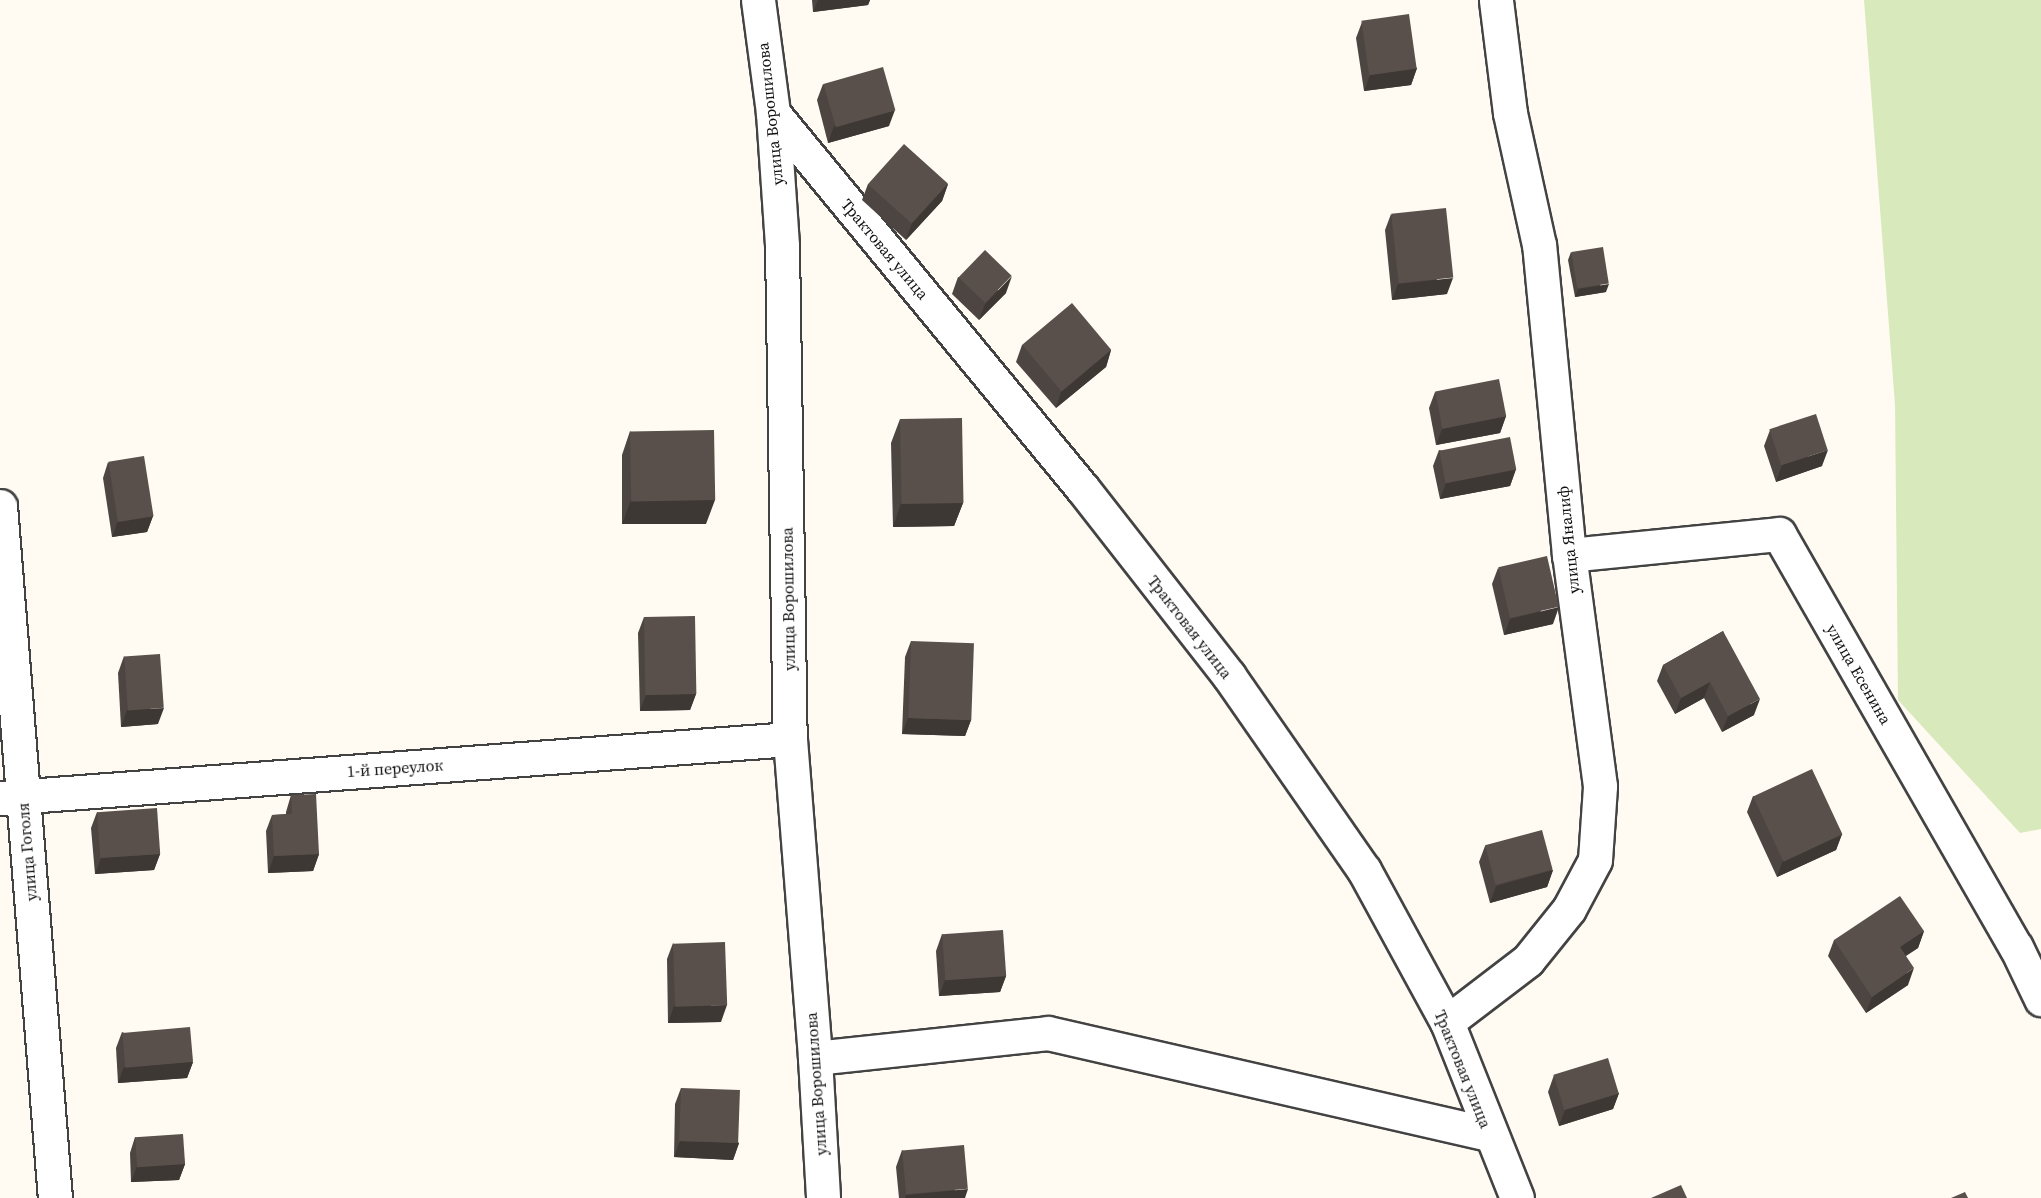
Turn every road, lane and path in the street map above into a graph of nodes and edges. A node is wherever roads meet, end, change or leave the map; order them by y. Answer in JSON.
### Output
{"nodes":[{"id":1,"x":758,"y":0,"type":"edge"},
{"id":2,"x":1497,"y":0,"type":"edge"},
{"id":3,"x":773,"y":113,"type":"junction"},
{"id":4,"x":0,"y":506,"type":"edge"},
{"id":5,"x":0,"y":514,"type":"edge"},
{"id":6,"x":1569,"y":555,"type":"junction"},
{"id":7,"x":790,"y":739,"type":"junction"},
{"id":8,"x":11,"y":797,"type":"edge"},
{"id":9,"x":2041,"y":999,"type":"edge"},
{"id":10,"x":1447,"y":1022,"type":"junction"},
{"id":11,"x":815,"y":1058,"type":"junction"},
{"id":12,"x":1490,"y":1134,"type":"junction"},
{"id":13,"x":55,"y":1198,"type":"edge"},
{"id":14,"x":823,"y":1198,"type":"edge"},
{"id":15,"x":1517,"y":1198,"type":"edge"}],
"edges":[{"from":1,"to":3,"type":"street","name":"улица Ворошилова"},
{"from":2,"to":6,"type":"street","name":"улица Яналиф"},
{"from":3,"to":7,"type":"street","name":"улица Ворошилова"},
{"from":3,"to":10,"type":"street","name":"Трактовая улица"},
{"from":4,"to":5,"type":"street","name":"улица Гоголя"},
{"from":5,"to":8,"type":"street","name":"улица Гоголя"},
{"from":6,"to":9,"type":"street","name":"улица Есенина"},
{"from":6,"to":10,"type":"street","name":"улица Яналиф"},
{"from":7,"to":8,"type":"street","name":"1-й переулок"},
{"from":7,"to":11,"type":"street","name":"улица Ворошилова"},
{"from":8,"to":13,"type":"street","name":"улица Гоголя"},
{"from":10,"to":12,"type":"street","name":"Трактовая улица"},
{"from":11,"to":12,"type":"street"},
{"from":11,"to":14,"type":"street","name":"улица Ворошилова"},
{"from":12,"to":15,"type":"street","name":"Трактовая улица"}]}
